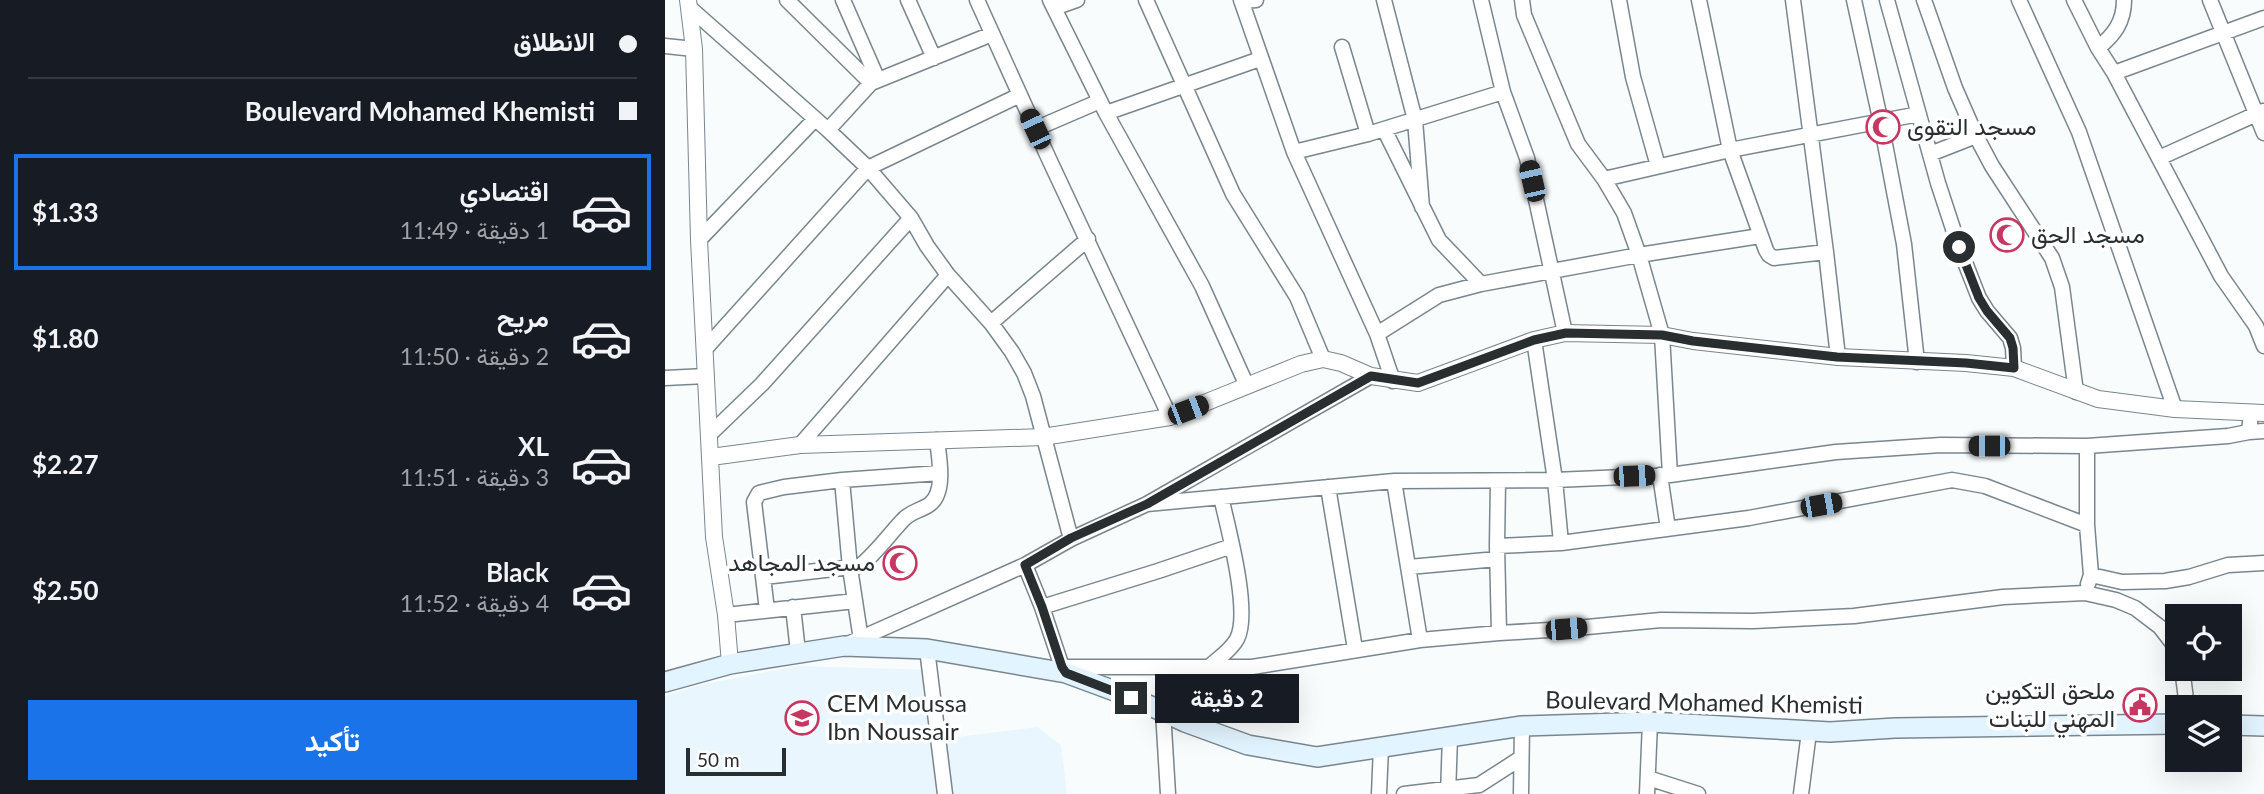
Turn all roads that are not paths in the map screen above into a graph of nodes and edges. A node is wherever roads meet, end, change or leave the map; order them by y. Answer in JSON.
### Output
{"nodes":[{"id":1,"x":787,"y":0,"type":"edge"},
{"id":2,"x":843,"y":0,"type":"edge"},
{"id":3,"x":908,"y":0,"type":"edge"},
{"id":4,"x":977,"y":0,"type":"edge"},
{"id":5,"x":1077,"y":0,"type":"edge"},
{"id":6,"x":1146,"y":0,"type":"edge"},
{"id":7,"x":1246,"y":0,"type":"edge"},
{"id":8,"x":1384,"y":0,"type":"edge"},
{"id":9,"x":1481,"y":0,"type":"edge"},
{"id":10,"x":1522,"y":0,"type":"edge"},
{"id":11,"x":1619,"y":0,"type":"edge"},
{"id":12,"x":1699,"y":0,"type":"edge"},
{"id":13,"x":1793,"y":0,"type":"edge"},
{"id":14,"x":1854,"y":0,"type":"edge"},
{"id":15,"x":1887,"y":0,"type":"edge"},
{"id":16,"x":1924,"y":0,"type":"edge"},
{"id":17,"x":2019,"y":0,"type":"edge"},
{"id":18,"x":2074,"y":0,"type":"edge"},
{"id":19,"x":2124,"y":0,"type":"edge"},
{"id":20,"x":2210,"y":0,"type":"edge"},
{"id":21,"x":689,"y":4,"type":"edge"},
{"id":22,"x":1052,"y":4,"type":"edge"},
{"id":23,"x":2264,"y":18,"type":"edge"},
{"id":24,"x":2222,"y":32,"type":"junction"},
{"id":25,"x":992,"y":33,"type":"junction"},
{"id":26,"x":665,"y":46,"type":"edge"},
{"id":27,"x":1342,"y":47,"type":"dead end"},
{"id":28,"x":2098,"y":48,"type":"junction"},
{"id":29,"x":695,"y":49,"type":"junction"},
{"id":30,"x":934,"y":58,"type":"junction"},
{"id":31,"x":1260,"y":59,"type":"junction"},
{"id":32,"x":2114,"y":73,"type":"junction"},
{"id":33,"x":875,"y":81,"type":"junction"},
{"id":34,"x":1184,"y":84,"type":"junction"},
{"id":35,"x":1503,"y":92,"type":"junction"},
{"id":36,"x":1020,"y":95,"type":"junction"},
{"id":37,"x":1103,"y":107,"type":"junction"},
{"id":38,"x":2260,"y":112,"type":"edge"},
{"id":39,"x":1919,"y":114,"type":"junction"},
{"id":40,"x":815,"y":120,"type":"junction"},
{"id":41,"x":1415,"y":120,"type":"junction"},
{"id":42,"x":1881,"y":123,"type":"junction"},
{"id":43,"x":1035,"y":129,"type":"junction"},
{"id":44,"x":1384,"y":129,"type":"junction"},
{"id":45,"x":828,"y":130,"type":"junction"},
{"id":46,"x":2264,"y":133,"type":"edge"},
{"id":47,"x":1368,"y":134,"type":"junction"},
{"id":48,"x":1811,"y":136,"type":"junction"},
{"id":49,"x":1976,"y":136,"type":"junction"},
{"id":50,"x":1730,"y":150,"type":"junction"},
{"id":51,"x":1294,"y":152,"type":"junction"},
{"id":52,"x":1930,"y":154,"type":"junction"},
{"id":53,"x":2159,"y":158,"type":"junction"},
{"id":54,"x":1658,"y":166,"type":"junction"},
{"id":55,"x":868,"y":168,"type":"junction"},
{"id":56,"x":1604,"y":179,"type":"junction"},
{"id":57,"x":1422,"y":207,"type":"junction"},
{"id":58,"x":911,"y":218,"type":"junction"},
{"id":59,"x":1760,"y":236,"type":"junction"},
{"id":60,"x":1088,"y":239,"type":"junction"},
{"id":61,"x":699,"y":240,"type":"junction"},
{"id":62,"x":1826,"y":252,"type":"junction"},
{"id":63,"x":1639,"y":255,"type":"junction"},
{"id":64,"x":1552,"y":272,"type":"junction"},
{"id":65,"x":948,"y":275,"type":"junction"},
{"id":66,"x":1481,"y":284,"type":"junction"},
{"id":67,"x":991,"y":323,"type":"junction"},
{"id":68,"x":2260,"y":326,"type":"edge"},
{"id":69,"x":1566,"y":333,"type":"junction"},
{"id":70,"x":1377,"y":334,"type":"junction"},
{"id":71,"x":1662,"y":335,"type":"junction"},
{"id":72,"x":1534,"y":340,"type":"junction"},
{"id":73,"x":2264,"y":346,"type":"edge"},
{"id":74,"x":705,"y":349,"type":"junction"},
{"id":75,"x":1837,"y":357,"type":"junction"},
{"id":76,"x":1323,"y":359,"type":"junction"},
{"id":77,"x":1917,"y":362,"type":"junction"},
{"id":78,"x":2014,"y":368,"type":"junction"},
{"id":79,"x":706,"y":376,"type":"junction"},
{"id":80,"x":1371,"y":376,"type":"junction"},
{"id":81,"x":665,"y":378,"type":"edge"},
{"id":82,"x":1393,"y":381,"type":"junction"},
{"id":83,"x":1247,"y":386,"type":"junction"},
{"id":84,"x":2076,"y":391,"type":"junction"},
{"id":85,"x":2175,"y":409,"type":"junction"},
{"id":86,"x":2258,"y":413,"type":"edge"},
{"id":87,"x":1170,"y":417,"type":"junction"},
{"id":88,"x":2257,"y":431,"type":"edge"},
{"id":89,"x":709,"y":435,"type":"junction"},
{"id":90,"x":1043,"y":437,"type":"junction"},
{"id":91,"x":937,"y":440,"type":"junction"},
{"id":92,"x":800,"y":445,"type":"junction"},
{"id":93,"x":2087,"y":446,"type":"junction"},
{"id":94,"x":711,"y":457,"type":"junction"},
{"id":95,"x":940,"y":473,"type":"junction"},
{"id":96,"x":1665,"y":475,"type":"junction"},
{"id":97,"x":842,"y":480,"type":"junction"},
{"id":98,"x":1555,"y":480,"type":"junction"},
{"id":99,"x":1394,"y":481,"type":"junction"},
{"id":100,"x":1498,"y":481,"type":"junction"},
{"id":101,"x":1328,"y":487,"type":"junction"},
{"id":102,"x":1221,"y":497,"type":"junction"},
{"id":103,"x":1147,"y":504,"type":"junction"},
{"id":104,"x":2087,"y":525,"type":"junction"},
{"id":105,"x":1668,"y":529,"type":"junction"},
{"id":106,"x":1071,"y":538,"type":"junction"},
{"id":107,"x":1561,"y":543,"type":"junction"},
{"id":108,"x":1232,"y":546,"type":"junction"},
{"id":109,"x":1497,"y":552,"type":"junction"},
{"id":110,"x":2264,"y":563,"type":"edge"},
{"id":111,"x":1025,"y":565,"type":"junction"},
{"id":112,"x":1409,"y":567,"type":"junction"},
{"id":113,"x":851,"y":568,"type":"junction"},
{"id":114,"x":2091,"y":575,"type":"junction"},
{"id":115,"x":764,"y":577,"type":"junction"},
{"id":116,"x":2085,"y":593,"type":"junction"},
{"id":117,"x":855,"y":601,"type":"junction"},
{"id":118,"x":793,"y":607,"type":"junction"},
{"id":119,"x":1042,"y":607,"type":"junction"},
{"id":120,"x":767,"y":610,"type":"junction"},
{"id":121,"x":726,"y":615,"type":"junction"},
{"id":122,"x":1499,"y":632,"type":"junction"},
{"id":123,"x":2165,"y":633,"type":"edge"},
{"id":124,"x":1420,"y":640,"type":"junction"},
{"id":125,"x":852,"y":643,"type":"junction"},
{"id":126,"x":927,"y":649,"type":"junction"},
{"id":127,"x":1355,"y":649,"type":"junction"},
{"id":128,"x":798,"y":652,"type":"junction"},
{"id":129,"x":730,"y":664,"type":"junction"},
{"id":130,"x":1210,"y":666,"type":"junction"},
{"id":131,"x":1064,"y":670,"type":"junction"},
{"id":132,"x":665,"y":682,"type":"edge"},
{"id":133,"x":1163,"y":711,"type":"junction"},
{"id":134,"x":1650,"y":722,"type":"junction"},
{"id":135,"x":2165,"y":724,"type":"edge"},
{"id":136,"x":2242,"y":725,"type":"edge"},
{"id":137,"x":1522,"y":726,"type":"junction"},
{"id":138,"x":2264,"y":726,"type":"edge"},
{"id":139,"x":1809,"y":732,"type":"junction"},
{"id":140,"x":1450,"y":737,"type":"junction"},
{"id":141,"x":1381,"y":747,"type":"junction"},
{"id":142,"x":1521,"y":758,"type":"junction"},
{"id":143,"x":1648,"y":778,"type":"junction"},
{"id":144,"x":1448,"y":791,"type":"edge"},
{"id":145,"x":945,"y":794,"type":"edge"},
{"id":146,"x":1168,"y":794,"type":"edge"},
{"id":147,"x":1379,"y":794,"type":"edge"},
{"id":148,"x":1404,"y":794,"type":"edge"},
{"id":149,"x":1521,"y":794,"type":"edge"},
{"id":150,"x":1647,"y":794,"type":"edge"},
{"id":151,"x":1698,"y":794,"type":"edge"},
{"id":152,"x":1801,"y":794,"type":"edge"}],
"edges":[{"from":1,"to":33,"type":"street"},
{"from":2,"to":33,"type":"street"},
{"from":3,"to":30,"type":"street"},
{"from":4,"to":25,"type":"street"},
{"from":5,"to":22,"type":"street"},
{"from":6,"to":34,"type":"street"},
{"from":7,"to":31,"type":"street"},
{"from":8,"to":41,"type":"street"},
{"from":9,"to":35,"type":"street"},
{"from":10,"to":56,"type":"street"},
{"from":11,"to":54,"type":"street"},
{"from":12,"to":50,"type":"street"},
{"from":13,"to":48,"type":"street"},
{"from":14,"to":42,"type":"street"},
{"from":15,"to":39,"type":"street"},
{"from":16,"to":49,"type":"street"},
{"from":17,"to":85,"type":"street"},
{"from":18,"to":28,"type":"street"},
{"from":19,"to":28,"type":"street"},
{"from":20,"to":24,"type":"street"},
{"from":21,"to":29,"type":"street"},
{"from":21,"to":40,"type":"street"},
{"from":22,"to":37,"type":"street"},
{"from":23,"to":24,"type":"street"},
{"from":24,"to":32,"type":"street"},
{"from":24,"to":38,"type":"street"},
{"from":25,"to":30,"type":"street"},
{"from":25,"to":36,"type":"street"},
{"from":26,"to":29,"type":"street"},
{"from":27,"to":47,"type":"street"},
{"from":28,"to":32,"type":"street"},
{"from":29,"to":61,"type":"street"},
{"from":30,"to":33,"type":"street"},
{"from":31,"to":34,"type":"street"},
{"from":31,"to":51,"type":"street"},
{"from":32,"to":53,"type":"street"},
{"from":33,"to":45,"type":"street"},
{"from":34,"to":37,"type":"street"},
{"from":34,"to":76,"type":"street"},
{"from":35,"to":41,"type":"street"},
{"from":35,"to":64,"type":"street"},
{"from":36,"to":43,"type":"street"},
{"from":36,"to":55,"type":"street"},
{"from":37,"to":43,"type":"street"},
{"from":37,"to":83,"type":"street"},
{"from":38,"to":46,"type":"street"},
{"from":38,"to":53,"type":"street"},
{"from":39,"to":42,"type":"street"},
{"from":39,"to":52,"type":"street"},
{"from":40,"to":45,"type":"street"},
{"from":40,"to":61,"type":"street"},
{"from":41,"to":44,"type":"street"},
{"from":41,"to":57,"type":"street"},
{"from":42,"to":48,"type":"street"},
{"from":42,"to":77,"type":"street"},
{"from":43,"to":60,"type":"street"},
{"from":44,"to":47,"type":"street"},
{"from":44,"to":57,"type":"street"},
{"from":45,"to":55,"type":"street"},
{"from":47,"to":51,"type":"street"},
{"from":48,"to":50,"type":"street"},
{"from":48,"to":62,"type":"street"},
{"from":49,"to":52,"type":"street"},
{"from":49,"to":84,"type":"street"},
{"from":50,"to":54,"type":"street"},
{"from":50,"to":59,"type":"street"},
{"from":51,"to":70,"type":"street"},
{"from":52,"to":78,"type":"street"},
{"from":53,"to":68,"type":"street"},
{"from":54,"to":56,"type":"street"},
{"from":55,"to":58,"type":"street"},
{"from":55,"to":74,"type":"street"},
{"from":56,"to":63,"type":"street"},
{"from":57,"to":66,"type":"street"},
{"from":58,"to":65,"type":"street"},
{"from":58,"to":89,"type":"street"},
{"from":59,"to":62,"type":"street"},
{"from":59,"to":63,"type":"street"},
{"from":60,"to":67,"type":"street"},
{"from":60,"to":87,"type":"street"},
{"from":61,"to":74,"type":"street"},
{"from":62,"to":75,"type":"street"},
{"from":63,"to":64,"type":"street"},
{"from":63,"to":71,"type":"street"},
{"from":64,"to":66,"type":"street"},
{"from":64,"to":69,"type":"street"},
{"from":65,"to":67,"type":"street"},
{"from":65,"to":92,"type":"street"},
{"from":66,"to":70,"type":"street"},
{"from":67,"to":90,"type":"street"},
{"from":68,"to":73,"type":"street"},
{"from":69,"to":71,"type":"street"},
{"from":69,"to":72,"type":"street"},
{"from":70,"to":82,"type":"street"},
{"from":71,"to":75,"type":"street"},
{"from":71,"to":96,"type":"street"},
{"from":72,"to":82,"type":"street"},
{"from":72,"to":98,"type":"street"},
{"from":74,"to":79,"type":"street"},
{"from":75,"to":77,"type":"street"},
{"from":76,"to":80,"type":"street"},
{"from":76,"to":83,"type":"street"},
{"from":77,"to":78,"type":"street"},
{"from":78,"to":84,"type":"street"},
{"from":79,"to":81,"type":"street"},
{"from":79,"to":89,"type":"street"},
{"from":80,"to":82,"type":"street"},
{"from":80,"to":103,"type":"street"},
{"from":83,"to":87,"type":"street"},
{"from":84,"to":85,"type":"street"},
{"from":85,"to":86,"type":"street"},
{"from":86,"to":88,"type":"street"},
{"from":87,"to":90,"type":"street"},
{"from":88,"to":93,"type":"street"},
{"from":89,"to":94,"type":"street"},
{"from":90,"to":91,"type":"street"},
{"from":90,"to":106,"type":"street"},
{"from":91,"to":92,"type":"street"},
{"from":91,"to":95,"type":"street"},
{"from":92,"to":94,"type":"street"},
{"from":93,"to":96,"type":"street"},
{"from":93,"to":104,"type":"street"},
{"from":94,"to":121,"type":"street"},
{"from":95,"to":97,"type":"street"},
{"from":95,"to":113,"type":"street"},
{"from":96,"to":98,"type":"street"},
{"from":96,"to":105,"type":"street"},
{"from":97,"to":113,"type":"street"},
{"from":97,"to":115,"type":"street"},
{"from":98,"to":100,"type":"street"},
{"from":98,"to":107,"type":"street"},
{"from":99,"to":100,"type":"street"},
{"from":99,"to":101,"type":"street"},
{"from":99,"to":112,"type":"street"},
{"from":100,"to":109,"type":"street"},
{"from":101,"to":102,"type":"street"},
{"from":101,"to":127,"type":"street"},
{"from":102,"to":103,"type":"street"},
{"from":102,"to":108,"type":"street"},
{"from":103,"to":106,"type":"street"},
{"from":104,"to":105,"type":"street"},
{"from":104,"to":114,"type":"street"},
{"from":105,"to":107,"type":"street"},
{"from":106,"to":111,"type":"street"},
{"from":107,"to":109,"type":"street"},
{"from":108,"to":119,"type":"street"},
{"from":108,"to":130,"type":"street"},
{"from":109,"to":112,"type":"street"},
{"from":109,"to":122,"type":"street"},
{"from":110,"to":114,"type":"street"},
{"from":111,"to":119,"type":"street"},
{"from":111,"to":125,"type":"street"},
{"from":112,"to":124,"type":"street"},
{"from":113,"to":115,"type":"street"},
{"from":113,"to":117,"type":"street"},
{"from":114,"to":116,"type":"street"},
{"from":115,"to":120,"type":"street"},
{"from":116,"to":122,"type":"street"},
{"from":116,"to":123,"type":"street"},
{"from":117,"to":118,"type":"street"},
{"from":117,"to":125,"type":"street"},
{"from":118,"to":120,"type":"street"},
{"from":118,"to":128,"type":"street"},
{"from":119,"to":131,"type":"street"},
{"from":120,"to":121,"type":"street"},
{"from":121,"to":129,"type":"street"},
{"from":122,"to":124,"type":"street"},
{"from":124,"to":127,"type":"street"},
{"from":125,"to":126,"type":"main road","name":"Boulevard Mohamed Khemisti"},
{"from":125,"to":128,"type":"main road","name":"Boulevard Mohamed Khemisti"},
{"from":126,"to":131,"type":"main road","name":"Boulevard Mohamed Khemisti"},
{"from":126,"to":145,"type":"street"},
{"from":127,"to":130,"type":"street"},
{"from":128,"to":129,"type":"main road","name":"Boulevard Mohamed Khemisti"},
{"from":129,"to":132,"type":"main road","name":"Boulevard Mohamed Khemisti"},
{"from":130,"to":131,"type":"street"},
{"from":131,"to":133,"type":"main road","name":"Boulevard Mohamed Khemisti"},
{"from":133,"to":141,"type":"main road","name":"Boulevard Mohamed Khemisti"},
{"from":133,"to":146,"type":"street"},
{"from":134,"to":137,"type":"main road","name":"Boulevard Mohamed Khemisti"},
{"from":134,"to":139,"type":"main road","name":"Boulevard Mohamed Khemisti"},
{"from":134,"to":143,"type":"street"},
{"from":135,"to":139,"type":"main road","name":"Boulevard Mohamed Khemisti"},
{"from":136,"to":138,"type":"main road"},
{"from":137,"to":140,"type":"main road","name":"Boulevard Mohamed Khemisti"},
{"from":137,"to":142,"type":"street"},
{"from":139,"to":152,"type":"street"},
{"from":140,"to":141,"type":"main road","name":"Boulevard Mohamed Khemisti"},
{"from":140,"to":144,"type":"street"},
{"from":141,"to":147,"type":"street"},
{"from":142,"to":144,"type":"street"},
{"from":142,"to":149,"type":"street"},
{"from":143,"to":150,"type":"street"},
{"from":143,"to":151,"type":"street"},
{"from":144,"to":148,"type":"street"}]}
